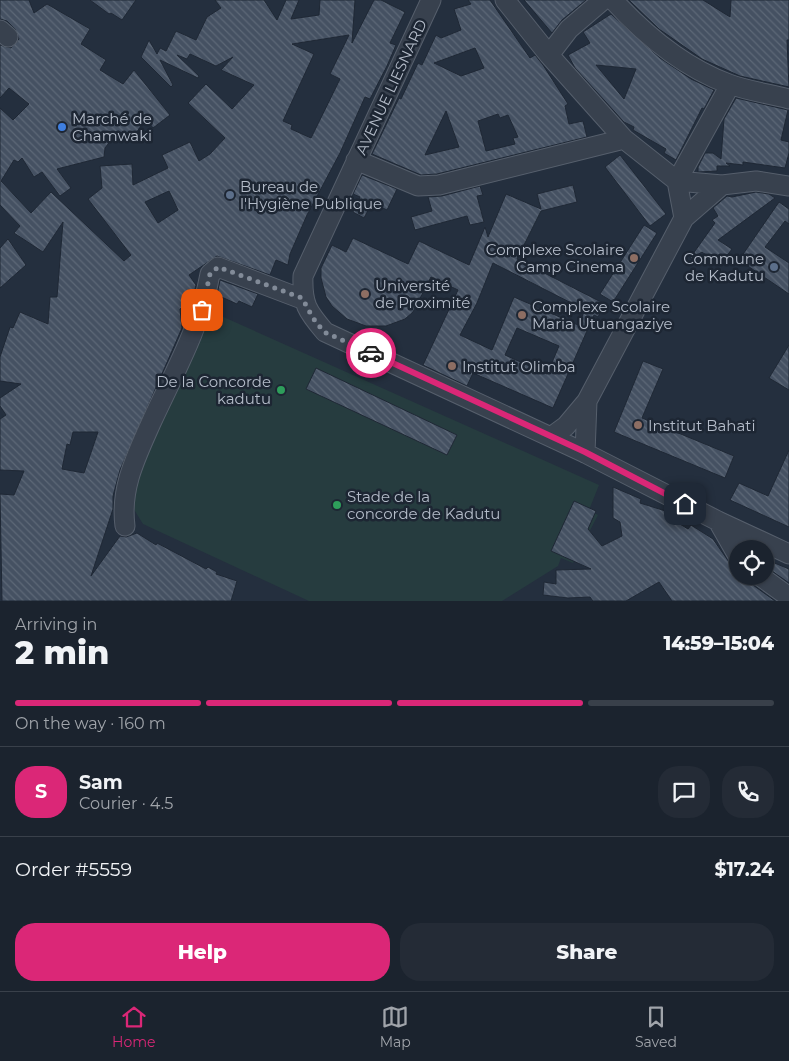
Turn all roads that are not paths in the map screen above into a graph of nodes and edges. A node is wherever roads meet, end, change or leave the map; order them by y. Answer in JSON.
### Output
{"nodes":[{"id":1,"x":431,"y":0,"type":"edge"},
{"id":2,"x":505,"y":0,"type":"edge"},
{"id":3,"x":603,"y":0,"type":"edge"},
{"id":4,"x":613,"y":0,"type":"edge"},
{"id":5,"x":549,"y":55,"type":"junction"},
{"id":6,"x":730,"y":85,"type":"junction"},
{"id":7,"x":789,"y":98,"type":"edge"},
{"id":8,"x":624,"y":139,"type":"junction"},
{"id":9,"x":356,"y":160,"type":"junction"},
{"id":10,"x":677,"y":181,"type":"junction"},
{"id":11,"x":722,"y":185,"type":"junction"},
{"id":12,"x":789,"y":186,"type":"edge"},
{"id":13,"x":684,"y":218,"type":"junction"},
{"id":14,"x":302,"y":298,"type":"junction"},
{"id":15,"x":587,"y":401,"type":"junction"},
{"id":16,"x":551,"y":437,"type":"junction"},
{"id":17,"x":585,"y":452,"type":"junction"},
{"id":18,"x":718,"y":521,"type":"junction"},
{"id":19,"x":125,"y":526,"type":"dead end"},
{"id":20,"x":729,"y":540,"type":"edge"},
{"id":21,"x":789,"y":554,"type":"edge"},
{"id":22,"x":772,"y":585,"type":"edge"},
{"id":23,"x":789,"y":597,"type":"edge"}],
"edges":[{"from":1,"to":9,"type":"street","name":"AVENUE LIESNARD"},
{"from":2,"to":5,"type":"street"},
{"from":3,"to":5,"type":"street"},
{"from":4,"to":6,"type":"street"},
{"from":5,"to":8,"type":"street"},
{"from":6,"to":7,"type":"street"},
{"from":6,"to":10,"type":"street"},
{"from":8,"to":9,"type":"street"},
{"from":8,"to":10,"type":"street"},
{"from":9,"to":14,"type":"street","name":"AVENUE LIESNARD"},
{"from":10,"to":11,"type":"street"},
{"from":10,"to":13,"type":"street"},
{"from":11,"to":12,"type":"street"},
{"from":11,"to":13,"type":"street"},
{"from":13,"to":15,"type":"street"},
{"from":14,"to":16,"type":"street"},
{"from":14,"to":19,"type":"street"},
{"from":15,"to":16,"type":"street"},
{"from":15,"to":17,"type":"street"},
{"from":16,"to":17,"type":"street"},
{"from":17,"to":18,"type":"street"},
{"from":18,"to":20,"type":"street"},
{"from":18,"to":21,"type":"street"},
{"from":22,"to":23,"type":"street"}]}
